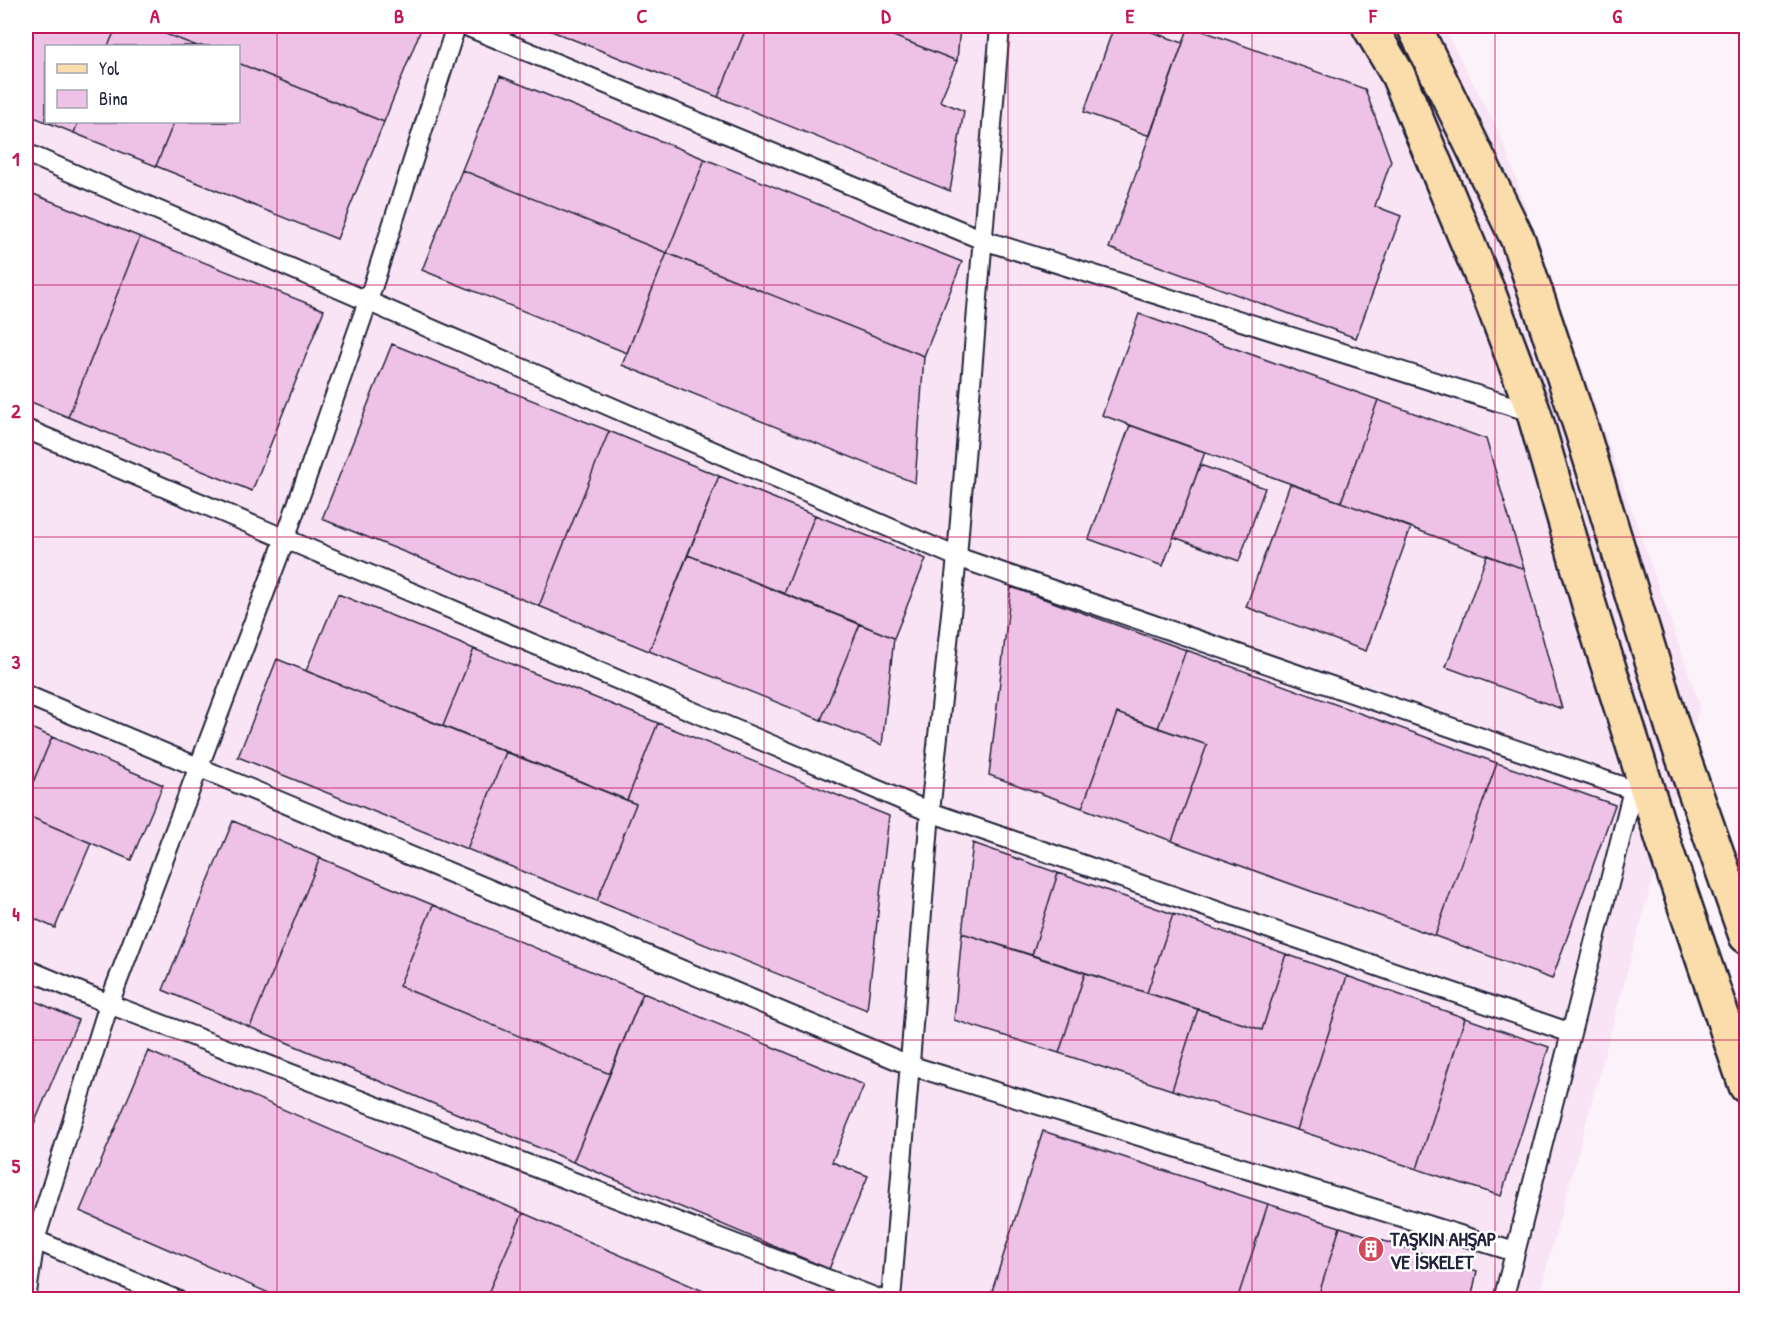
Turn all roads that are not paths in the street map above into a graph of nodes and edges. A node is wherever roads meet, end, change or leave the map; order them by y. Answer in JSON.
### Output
{"nodes":[{"id":1,"x":456,"y":26,"type":"edge"},
{"id":2,"x":466,"y":26,"type":"edge"},
{"id":3,"x":1000,"y":26,"type":"edge"},
{"id":4,"x":1367,"y":26,"type":"edge"},
{"id":5,"x":1414,"y":26,"type":"edge"},
{"id":6,"x":26,"y":153,"type":"edge"},
{"id":7,"x":983,"y":240,"type":"junction"},
{"id":8,"x":368,"y":301,"type":"junction"},
{"id":9,"x":1534,"y":413,"type":"junction"},
{"id":10,"x":26,"y":429,"type":"edge"},
{"id":11,"x":285,"y":539,"type":"junction"},
{"id":12,"x":957,"y":557,"type":"junction"},
{"id":13,"x":26,"y":695,"type":"edge"},
{"id":14,"x":199,"y":767,"type":"junction"},
{"id":15,"x":1640,"y":790,"type":"junction"},
{"id":16,"x":930,"y":812,"type":"junction"},
{"id":17,"x":1746,"y":936,"type":"edge"},
{"id":18,"x":26,"y":969,"type":"edge"},
{"id":19,"x":109,"y":1004,"type":"junction"},
{"id":20,"x":1571,"y":1033,"type":"junction"},
{"id":21,"x":909,"y":1065,"type":"junction"},
{"id":22,"x":1746,"y":1086,"type":"edge"},
{"id":23,"x":30,"y":1238,"type":"edge"},
{"id":24,"x":1515,"y":1251,"type":"junction"},
{"id":25,"x":26,"y":1299,"type":"edge"},
{"id":26,"x":177,"y":1299,"type":"edge"},
{"id":27,"x":882,"y":1299,"type":"edge"},
{"id":28,"x":891,"y":1299,"type":"edge"},
{"id":29,"x":1503,"y":1299,"type":"edge"}],
"edges":[{"from":1,"to":8,"type":"lane"},
{"from":2,"to":7,"type":"lane"},
{"from":3,"to":7,"type":"lane"},
{"from":4,"to":9,"type":"main road"},
{"from":5,"to":17,"type":"main road"},
{"from":6,"to":8,"type":"lane"},
{"from":7,"to":9,"type":"lane"},
{"from":7,"to":12,"type":"lane"},
{"from":8,"to":11,"type":"lane"},
{"from":8,"to":12,"type":"lane"},
{"from":9,"to":15,"type":"main road"},
{"from":10,"to":11,"type":"lane"},
{"from":11,"to":14,"type":"lane"},
{"from":11,"to":16,"type":"lane"},
{"from":12,"to":15,"type":"lane"},
{"from":12,"to":16,"type":"lane"},
{"from":13,"to":14,"type":"lane"},
{"from":14,"to":19,"type":"lane"},
{"from":14,"to":21,"type":"lane"},
{"from":15,"to":20,"type":"lane"},
{"from":15,"to":22,"type":"main road"},
{"from":16,"to":20,"type":"lane"},
{"from":16,"to":21,"type":"lane"},
{"from":18,"to":19,"type":"lane"},
{"from":19,"to":23,"type":"lane"},
{"from":19,"to":27,"type":"lane"},
{"from":20,"to":24,"type":"lane"},
{"from":21,"to":24,"type":"lane"},
{"from":21,"to":28,"type":"lane"},
{"from":23,"to":25,"type":"lane"},
{"from":23,"to":26,"type":"lane"},
{"from":24,"to":29,"type":"lane"}]}
